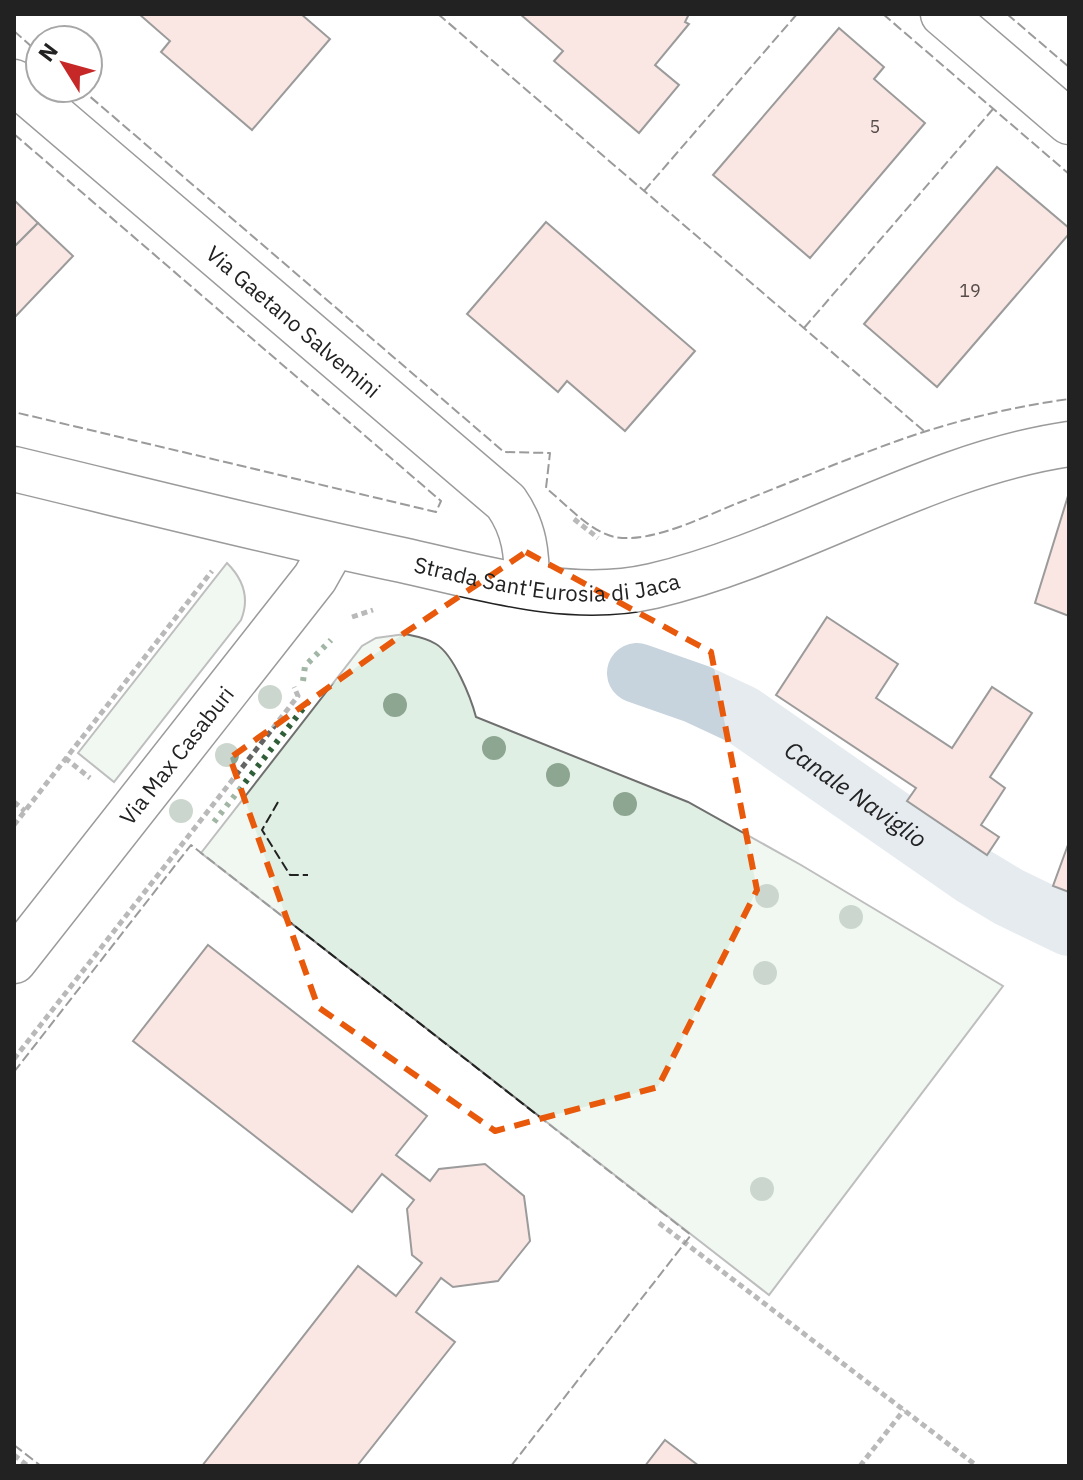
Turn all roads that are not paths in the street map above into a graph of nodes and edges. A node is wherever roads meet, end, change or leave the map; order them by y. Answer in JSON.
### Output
{"nodes":[{"id":1,"x":943,"y":14,"type":"edge"},
{"id":2,"x":14,"y":82,"type":"edge"},
{"id":3,"x":1069,"y":122,"type":"edge"},
{"id":4,"x":1069,"y":444,"type":"edge"},
{"id":5,"x":14,"y":469,"type":"edge"},
{"id":6,"x":333,"y":546,"type":"junction"},
{"id":7,"x":527,"y":586,"type":"junction"},
{"id":8,"x":14,"y":961,"type":"edge"}],
"edges":[{"from":1,"to":3,"type":"street"},
{"from":2,"to":7,"type":"street","name":"Via Gaetano Salvemini"},
{"from":4,"to":7,"type":"street","name":"Strada Sant'Eurosia di Jaca"},
{"from":5,"to":6,"type":"street","name":"Strada Sant'Eurosia di Jaca"},
{"from":6,"to":7,"type":"street","name":"Strada Sant'Eurosia di Jaca"},
{"from":6,"to":8,"type":"street","name":"Via Max Casaburi"}]}
